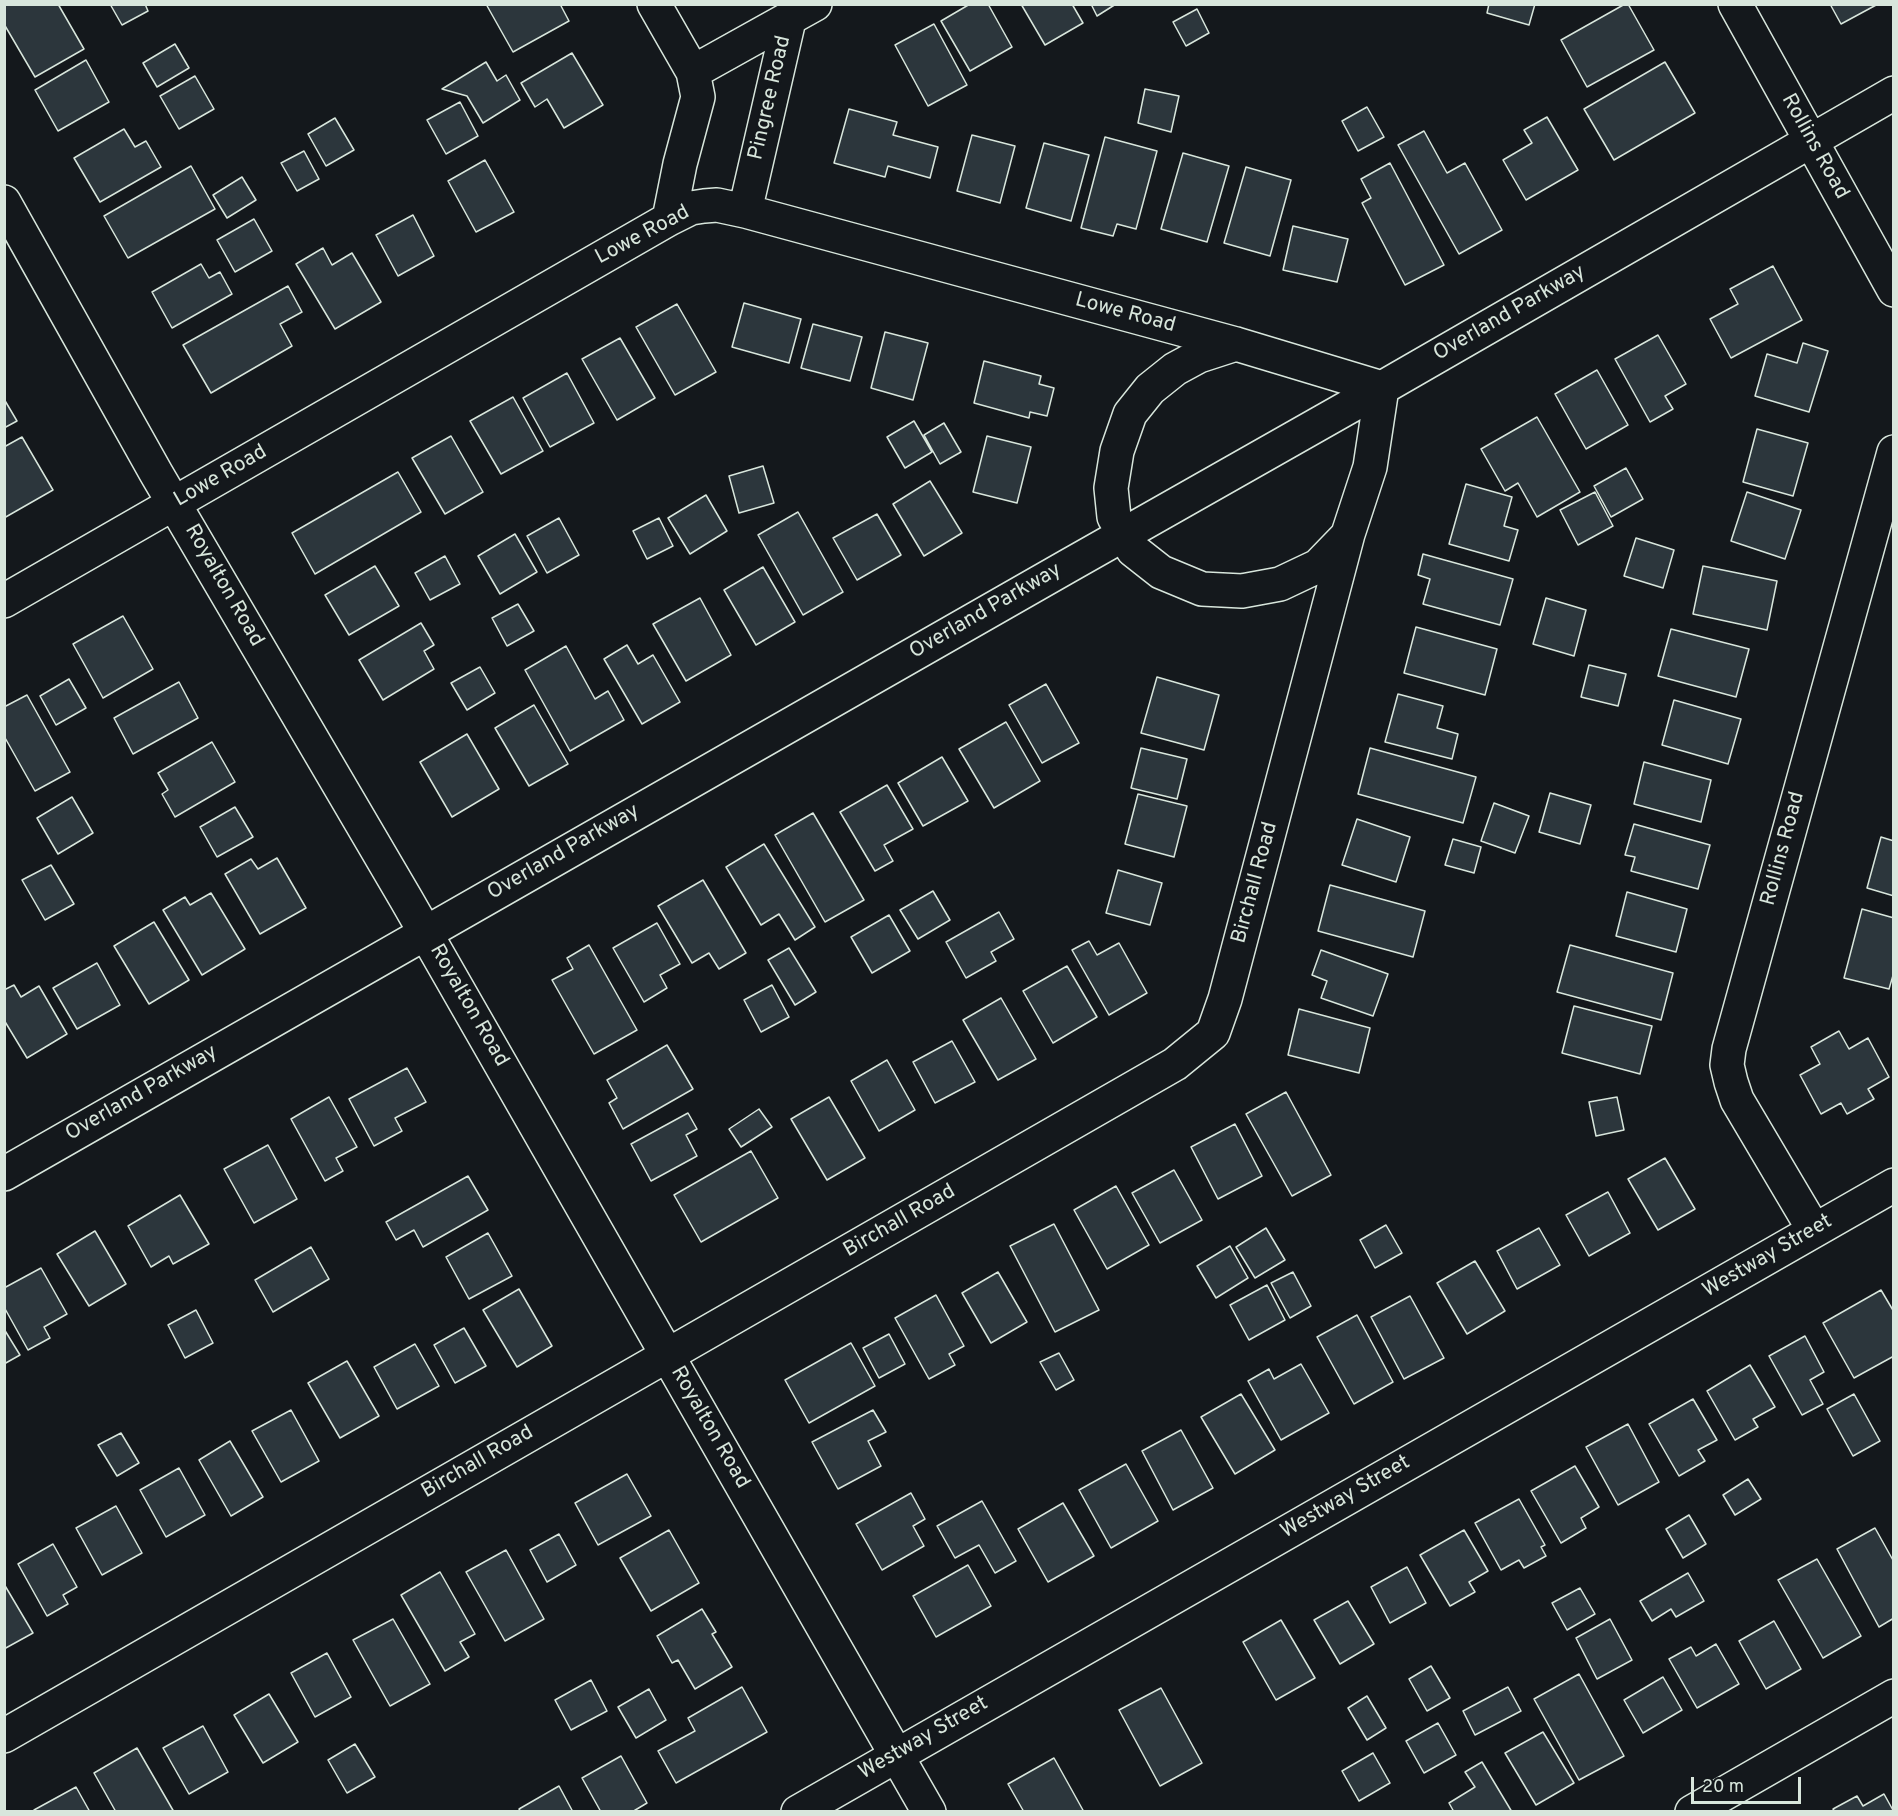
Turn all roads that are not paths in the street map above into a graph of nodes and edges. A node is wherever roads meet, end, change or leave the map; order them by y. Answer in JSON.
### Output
{"nodes":[{"id":1,"x":654,"y":4,"type":"edge"},
{"id":2,"x":1735,"y":4,"type":"edge"},
{"id":3,"x":802,"y":12,"type":"edge"},
{"id":4,"x":693,"y":72,"type":"junction"},
{"id":5,"x":1893,"y":93,"type":"edge"},
{"id":6,"x":1810,"y":140,"type":"junction"},
{"id":7,"x":4,"y":202,"type":"edge"},
{"id":8,"x":745,"y":211,"type":"junction"},
{"id":9,"x":669,"y":219,"type":"junction"},
{"id":10,"x":1893,"y":290,"type":"edge"},
{"id":11,"x":1236,"y":344,"type":"junction"},
{"id":12,"x":1382,"y":388,"type":"junction"},
{"id":13,"x":1893,"y":452,"type":"edge"},
{"id":14,"x":174,"y":504,"type":"junction"},
{"id":15,"x":1125,"y":534,"type":"junction"},
{"id":16,"x":1348,"y":534,"type":"junction"},
{"id":17,"x":4,"y":601,"type":"edge"},
{"id":18,"x":426,"y":932,"type":"junction"},
{"id":19,"x":4,"y":1174,"type":"edge"},
{"id":20,"x":1893,"y":1185,"type":"edge"},
{"id":21,"x":1814,"y":1230,"type":"junction"},
{"id":22,"x":668,"y":1355,"type":"junction"},
{"id":23,"x":1893,"y":1696,"type":"edge"},
{"id":24,"x":4,"y":1736,"type":"edge"},
{"id":25,"x":896,"y":1755,"type":"junction"},
{"id":26,"x":798,"y":1812,"type":"edge"},
{"id":27,"x":928,"y":1812,"type":"edge"},
{"id":28,"x":1692,"y":1812,"type":"edge"}],
"edges":[{"from":1,"to":4,"type":"street"},
{"from":2,"to":6,"type":"street","name":"Rollins Road"},
{"from":3,"to":4,"type":"street","name":"Pingree Road"},
{"from":3,"to":8,"type":"street","name":"Pingree Road"},
{"from":4,"to":9,"type":"street"},
{"from":5,"to":6,"type":"street","name":"Overland Parkway"},
{"from":6,"to":10,"type":"street","name":"Rollins Road"},
{"from":6,"to":12,"type":"street","name":"Overland Parkway"},
{"from":7,"to":14,"type":"street","name":"Royalton Road"},
{"from":8,"to":9,"type":"street","name":"Lowe Road"},
{"from":8,"to":11,"type":"street","name":"Lowe Road"},
{"from":9,"to":14,"type":"street","name":"Lowe Road"},
{"from":11,"to":12,"type":"street","name":"Lowe Road"},
{"from":11,"to":15,"type":"street"},
{"from":12,"to":15,"type":"street","name":"Overland Parkway"},
{"from":12,"to":16,"type":"street","name":"Birchall Road"},
{"from":13,"to":21,"type":"street","name":"Rollins Road"},
{"from":14,"to":17,"type":"street","name":"Lowe Road"},
{"from":14,"to":18,"type":"street","name":"Royalton Road"},
{"from":15,"to":16,"type":"street"},
{"from":15,"to":18,"type":"street","name":"Overland Parkway"},
{"from":16,"to":22,"type":"street","name":"Birchall Road"},
{"from":18,"to":19,"type":"street","name":"Overland Parkway"},
{"from":18,"to":22,"type":"street","name":"Royalton Road"},
{"from":20,"to":21,"type":"street","name":"Westway Street"},
{"from":21,"to":25,"type":"street","name":"Westway Street"},
{"from":22,"to":24,"type":"street","name":"Birchall Road"},
{"from":22,"to":25,"type":"street","name":"Royalton Road"},
{"from":23,"to":28,"type":"street"},
{"from":25,"to":26,"type":"street","name":"Westway Street"},
{"from":25,"to":27,"type":"street","name":"Royalton Road"}]}
